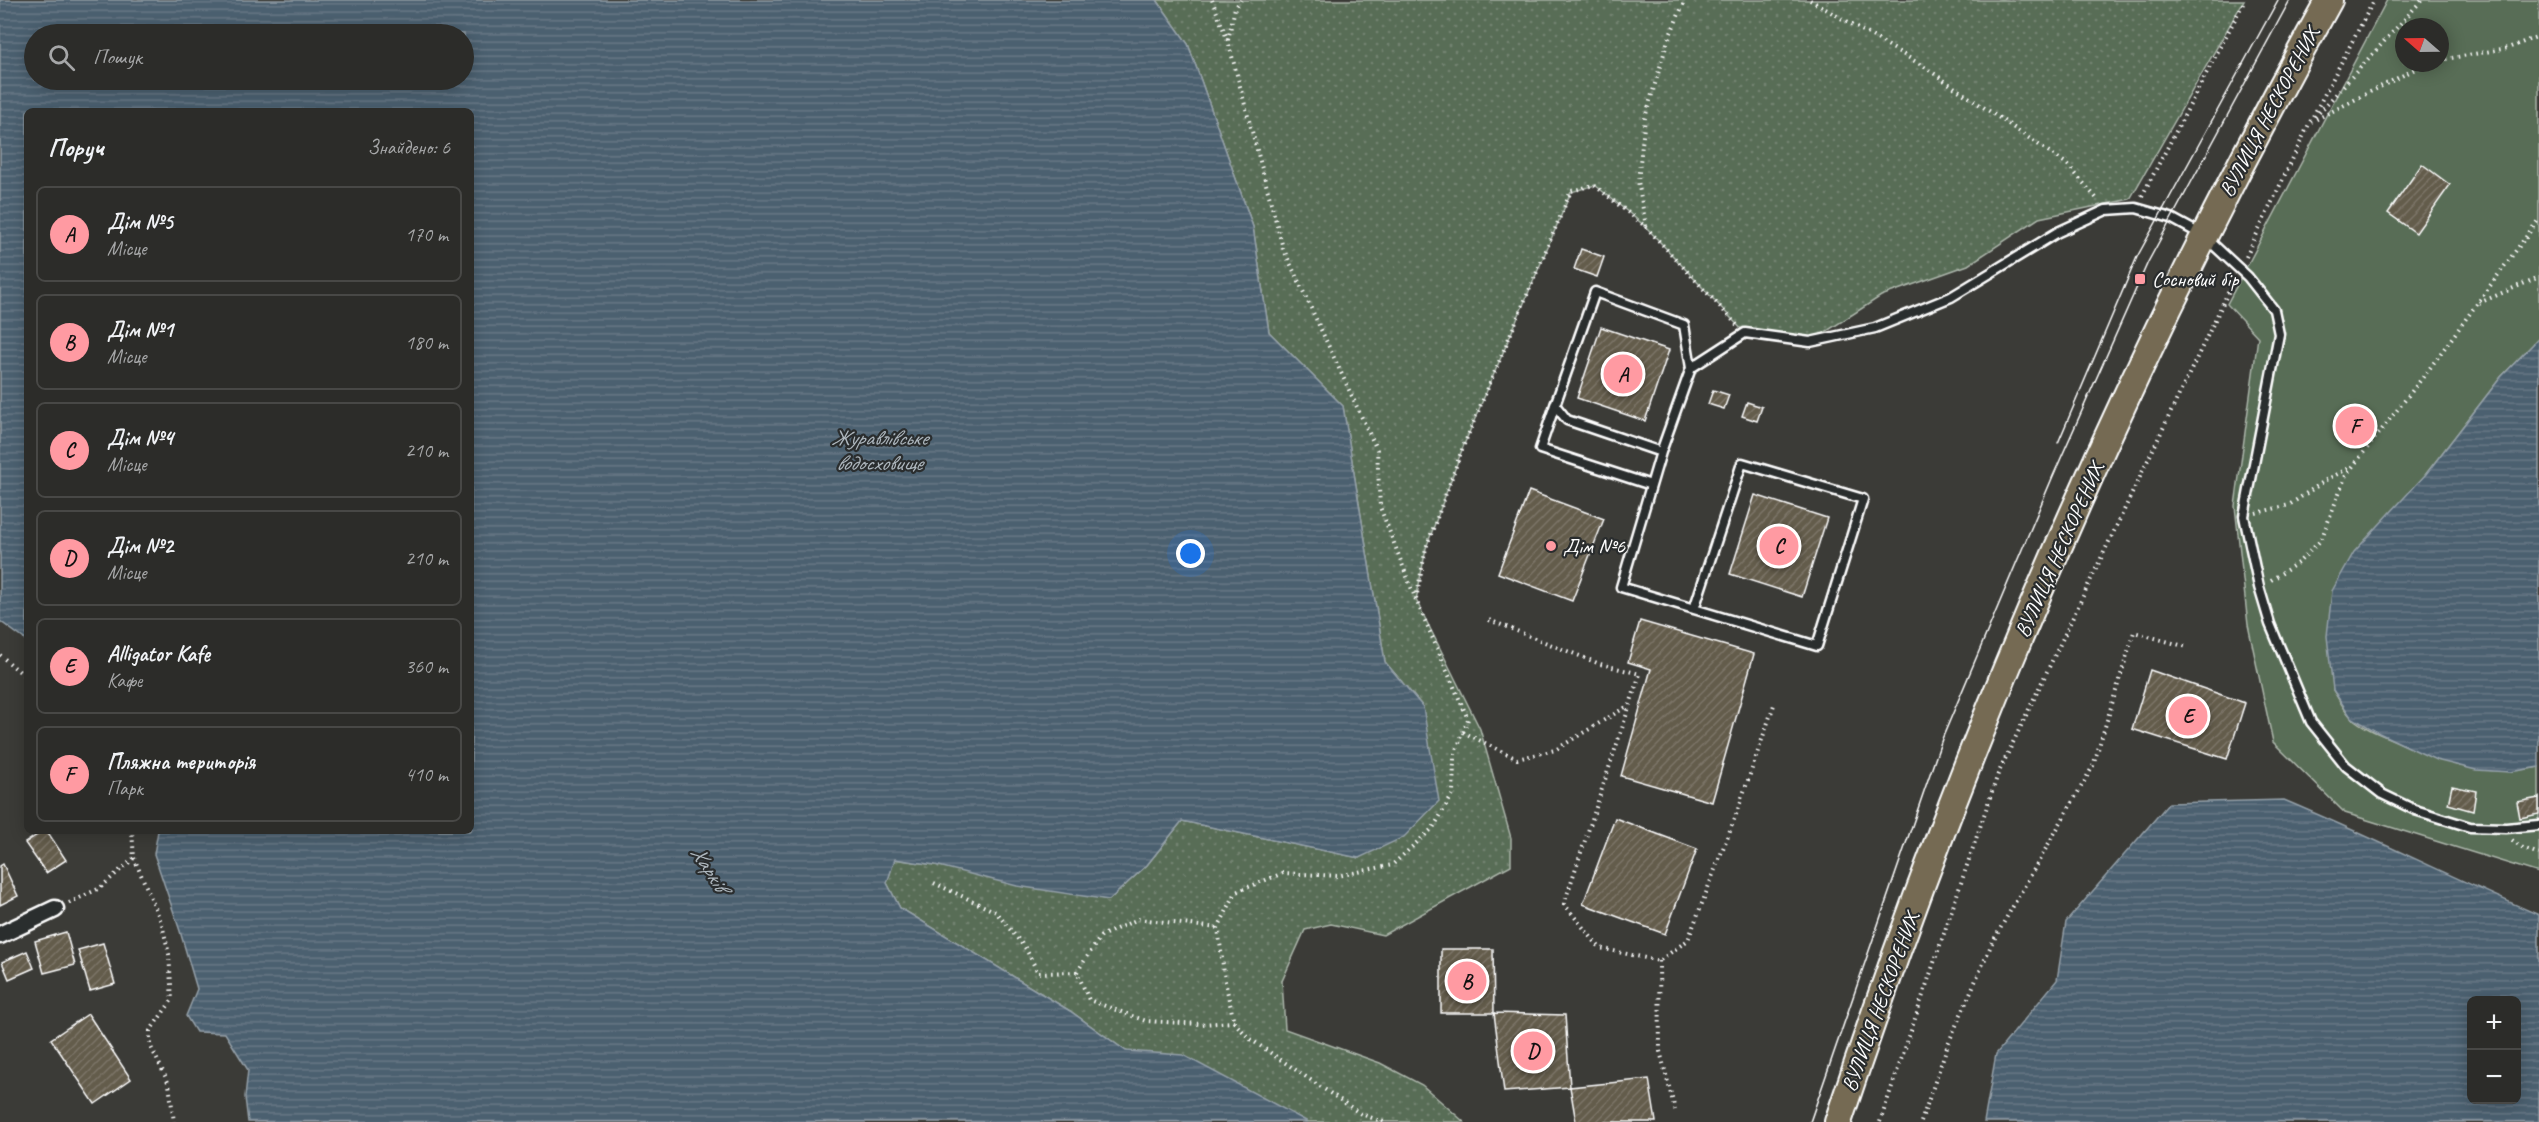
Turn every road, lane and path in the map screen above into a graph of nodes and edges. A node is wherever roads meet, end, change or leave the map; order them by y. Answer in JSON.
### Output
{"nodes":[{"id":1,"x":1212,"y":0,"type":"edge"},
{"id":2,"x":1241,"y":0,"type":"edge"},
{"id":3,"x":1685,"y":0,"type":"edge"},
{"id":4,"x":1810,"y":0,"type":"edge"},
{"id":5,"x":2245,"y":0,"type":"edge"},
{"id":6,"x":2329,"y":0,"type":"edge"},
{"id":7,"x":2374,"y":0,"type":"edge"},
{"id":8,"x":2422,"y":0,"type":"edge"},
{"id":9,"x":2539,"y":36,"type":"edge"},
{"id":10,"x":1228,"y":41,"type":"junction"},
{"id":11,"x":2449,"y":58,"type":"edge"},
{"id":12,"x":2409,"y":72,"type":"edge"},
{"id":13,"x":2310,"y":122,"type":"junction"},
{"id":14,"x":2136,"y":208,"type":"junction"},
{"id":15,"x":2106,"y":210,"type":"junction"},
{"id":16,"x":2539,"y":219,"type":"edge"},
{"id":17,"x":1646,"y":227,"type":"junction"},
{"id":18,"x":2204,"y":236,"type":"junction"},
{"id":19,"x":2240,"y":269,"type":"junction"},
{"id":20,"x":2539,"y":277,"type":"edge"},
{"id":21,"x":2477,"y":304,"type":"junction"},
{"id":22,"x":1745,"y":333,"type":"junction"},
{"id":23,"x":1691,"y":368,"type":"junction"},
{"id":24,"x":1555,"y":405,"type":"junction"},
{"id":25,"x":1661,"y":452,"type":"junction"},
{"id":26,"x":2354,"y":466,"type":"junction"},
{"id":27,"x":1651,"y":485,"type":"junction"},
{"id":28,"x":2244,"y":516,"type":"junction"},
{"id":29,"x":2259,"y":587,"type":"junction"},
{"id":30,"x":1416,"y":600,"type":"junction"},
{"id":31,"x":1695,"y":609,"type":"junction"},
{"id":32,"x":1489,"y":620,"type":"dead end"},
{"id":33,"x":2187,"y":647,"type":"dead end"},
{"id":34,"x":0,"y":654,"type":"edge"},
{"id":35,"x":24,"y":675,"type":"edge"},
{"id":36,"x":1775,"y":702,"type":"dead end"},
{"id":37,"x":1630,"y":705,"type":"junction"},
{"id":38,"x":1463,"y":732,"type":"junction"},
{"id":39,"x":2539,"y":825,"type":"edge"},
{"id":40,"x":2506,"y":828,"type":"junction"},
{"id":41,"x":132,"y":834,"type":"edge"},
{"id":42,"x":2539,"y":854,"type":"edge"},
{"id":43,"x":134,"y":858,"type":"junction"},
{"id":44,"x":934,"y":882,"type":"dead end"},
{"id":45,"x":55,"y":909,"type":"joint"},
{"id":46,"x":1218,"y":928,"type":"junction"},
{"id":47,"x":0,"y":935,"type":"edge"},
{"id":48,"x":1659,"y":961,"type":"junction"},
{"id":49,"x":1077,"y":972,"type":"junction"},
{"id":50,"x":1234,"y":1022,"type":"junction"},
{"id":51,"x":1675,"y":1110,"type":"dead end"},
{"id":52,"x":174,"y":1122,"type":"edge"},
{"id":53,"x":1384,"y":1122,"type":"edge"},
{"id":54,"x":1838,"y":1122,"type":"edge"},
{"id":55,"x":1880,"y":1122,"type":"edge"},
{"id":56,"x":1922,"y":1122,"type":"edge"}],
"edges":[{"from":1,"to":10,"type":"path"},
{"from":2,"to":10,"type":"path"},
{"from":3,"to":17,"type":"path"},
{"from":4,"to":15,"type":"path"},
{"from":5,"to":14,"type":"path"},
{"from":6,"to":18,"type":"main road","name":"ВУЛИЦЯ НЕСКОРЕНИХ"},
{"from":7,"to":13,"type":"path"},
{"from":8,"to":13,"type":"path"},
{"from":9,"to":11,"type":"path"},
{"from":10,"to":30,"type":"path"},
{"from":12,"to":13,"type":"path"},
{"from":13,"to":19,"type":"path"},
{"from":14,"to":15,"type":"lane"},
{"from":14,"to":18,"type":"lane"},
{"from":15,"to":22,"type":"lane"},
{"from":16,"to":21,"type":"path"},
{"from":17,"to":22,"type":"path"},
{"from":17,"to":30,"type":"path"},
{"from":18,"to":19,"type":"lane"},
{"from":18,"to":54,"type":"main road","name":"ВУЛИЦЯ НЕСКОРЕНИХ"},
{"from":19,"to":28,"type":"lane"},
{"from":19,"to":55,"type":"path"},
{"from":20,"to":21,"type":"path"},
{"from":21,"to":26,"type":"path"},
{"from":22,"to":23,"type":"lane"},
{"from":23,"to":24,"type":"lane"},
{"from":23,"to":25,"type":"lane"},
{"from":24,"to":25,"type":"lane"},
{"from":24,"to":27,"type":"lane"},
{"from":25,"to":27,"type":"lane"},
{"from":26,"to":28,"type":"path"},
{"from":26,"to":29,"type":"path"},
{"from":27,"to":31,"type":"lane"},
{"from":28,"to":29,"type":"lane"},
{"from":29,"to":40,"type":"lane"},
{"from":30,"to":38,"type":"path"},
{"from":31,"to":31,"type":"lane"},
{"from":32,"to":37,"type":"path"},
{"from":33,"to":56,"type":"path"},
{"from":34,"to":35,"type":"path"},
{"from":36,"to":48,"type":"path"},
{"from":37,"to":38,"type":"path"},
{"from":37,"to":48,"type":"path"},
{"from":38,"to":46,"type":"path"},
{"from":39,"to":40,"type":"lane"},
{"from":40,"to":42,"type":"path"},
{"from":41,"to":43,"type":"path"},
{"from":43,"to":45,"type":"path"},
{"from":43,"to":52,"type":"path"},
{"from":44,"to":49,"type":"path"},
{"from":45,"to":47,"type":"street"},
{"from":46,"to":49,"type":"path"},
{"from":46,"to":50,"type":"path"},
{"from":48,"to":51,"type":"path"},
{"from":49,"to":50,"type":"path"},
{"from":50,"to":53,"type":"path"}]}
